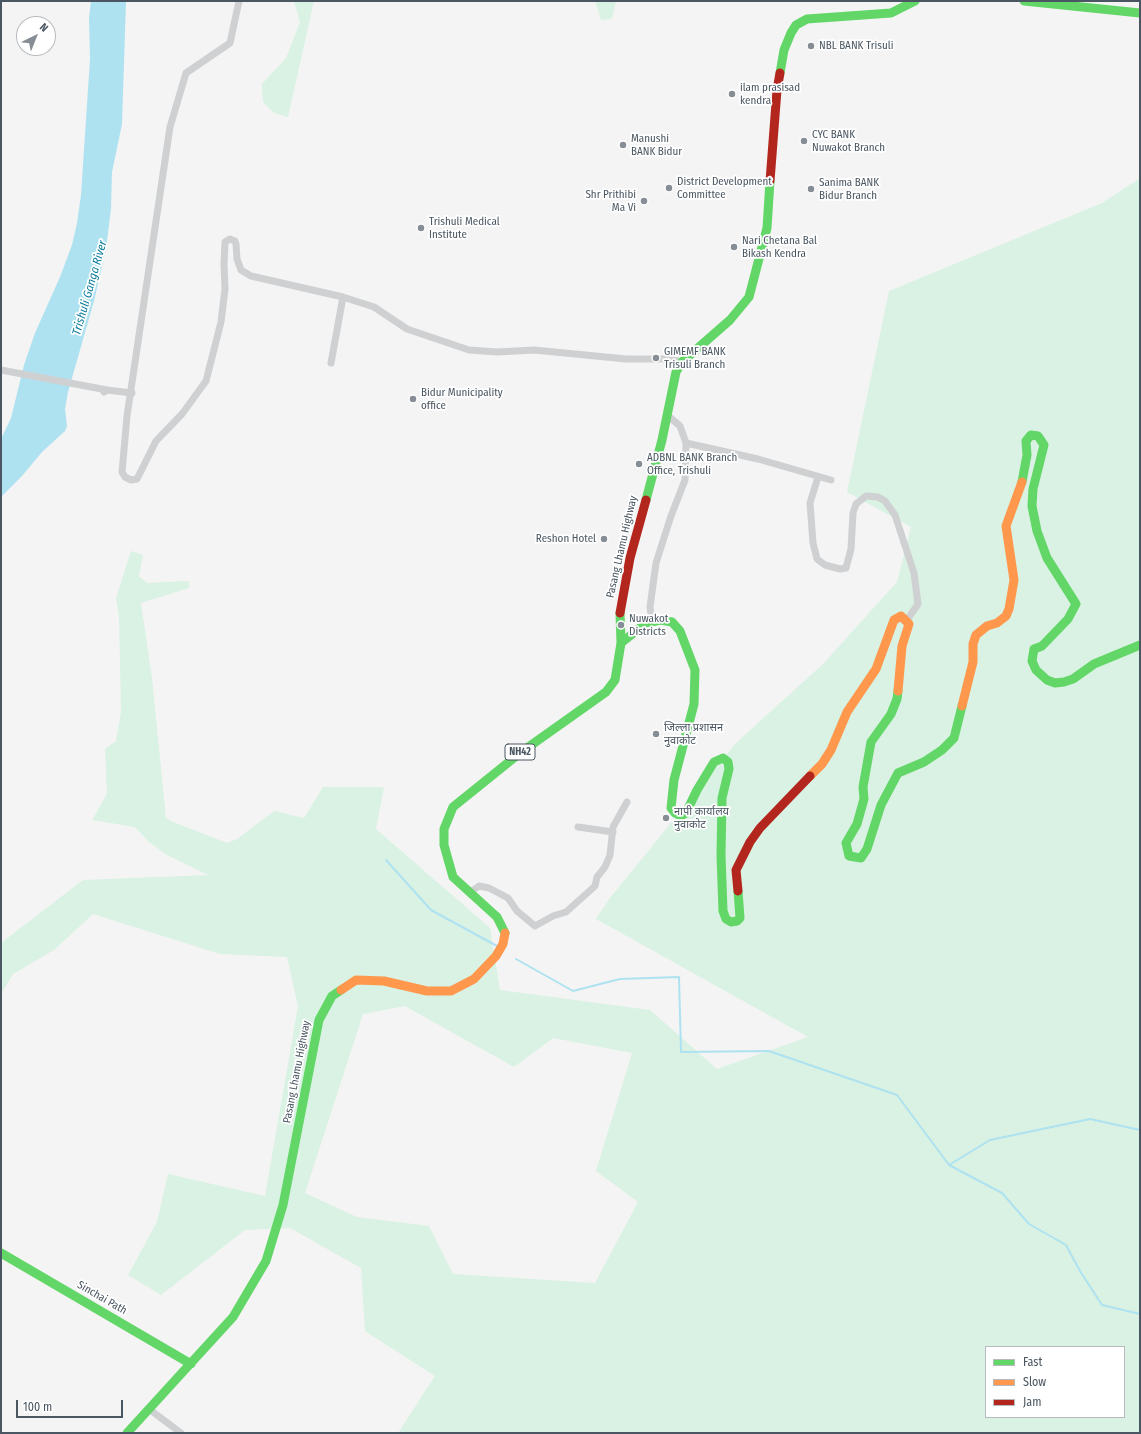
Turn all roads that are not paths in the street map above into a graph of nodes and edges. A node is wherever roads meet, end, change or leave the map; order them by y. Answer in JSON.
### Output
{"nodes":[{"id":1,"x":239,"y":1,"type":"edge"},
{"id":2,"x":915,"y":1,"type":"edge"},
{"id":3,"x":1024,"y":1,"type":"edge"},
{"id":4,"x":1140,"y":13,"type":"edge"},
{"id":5,"x":343,"y":297,"type":"junction"},
{"id":6,"x":682,"y":362,"type":"junction"},
{"id":7,"x":331,"y":363,"type":"dead end"},
{"id":8,"x":1,"y":370,"type":"edge"},
{"id":9,"x":132,"y":393,"type":"junction"},
{"id":10,"x":667,"y":415,"type":"junction"},
{"id":11,"x":686,"y":443,"type":"junction"},
{"id":12,"x":818,"y":477,"type":"junction"},
{"id":13,"x":831,"y":480,"type":"dead end"},
{"id":14,"x":652,"y":620,"type":"junction"},
{"id":15,"x":907,"y":620,"type":"junction"},
{"id":16,"x":621,"y":643,"type":"junction"},
{"id":17,"x":1140,"y":644,"type":"edge"},
{"id":18,"x":627,"y":802,"type":"dead end"},
{"id":19,"x":578,"y":827,"type":"dead end"},
{"id":20,"x":613,"y":832,"type":"junction"},
{"id":21,"x":469,"y":893,"type":"junction"},
{"id":22,"x":1,"y":1254,"type":"edge"},
{"id":23,"x":191,"y":1364,"type":"junction"},
{"id":24,"x":149,"y":1409,"type":"junction"},
{"id":25,"x":127,"y":1433,"type":"edge"},
{"id":26,"x":181,"y":1433,"type":"edge"}],
"edges":[{"from":1,"to":9,"type":"street"},
{"from":2,"to":6,"type":"street","name":"Pasang Lhamu Highway","number":"NH42"},
{"from":3,"to":4,"type":"street"},
{"from":5,"to":6,"type":"street"},
{"from":5,"to":7,"type":"street"},
{"from":5,"to":9,"type":"street"},
{"from":6,"to":10,"type":"street","name":"Pasang Lhamu Highway","number":"NH42"},
{"from":8,"to":9,"type":"street"},
{"from":10,"to":11,"type":"street"},
{"from":10,"to":16,"type":"street","name":"Pasang Lhamu Highway","number":"NH42"},
{"from":11,"to":12,"type":"street"},
{"from":11,"to":14,"type":"street"},
{"from":12,"to":13,"type":"street"},
{"from":12,"to":15,"type":"street"},
{"from":14,"to":15,"type":"street"},
{"from":14,"to":16,"type":"street"},
{"from":15,"to":17,"type":"street"},
{"from":16,"to":21,"type":"street","name":"Pasang Lhamu Highway","number":"NH42"},
{"from":18,"to":20,"type":"street"},
{"from":19,"to":20,"type":"street"},
{"from":20,"to":21,"type":"street"},
{"from":21,"to":23,"type":"street","name":"Pasang Lhamu Highway","number":"NH42"},
{"from":22,"to":23,"type":"street","name":"Sinchai Path"},
{"from":23,"to":24,"type":"street","name":"Pasang Lhamu Highway","number":"NH42"},
{"from":24,"to":25,"type":"street","name":"Pasang Lhamu Highway","number":"NH42"},
{"from":24,"to":26,"type":"street"}]}
